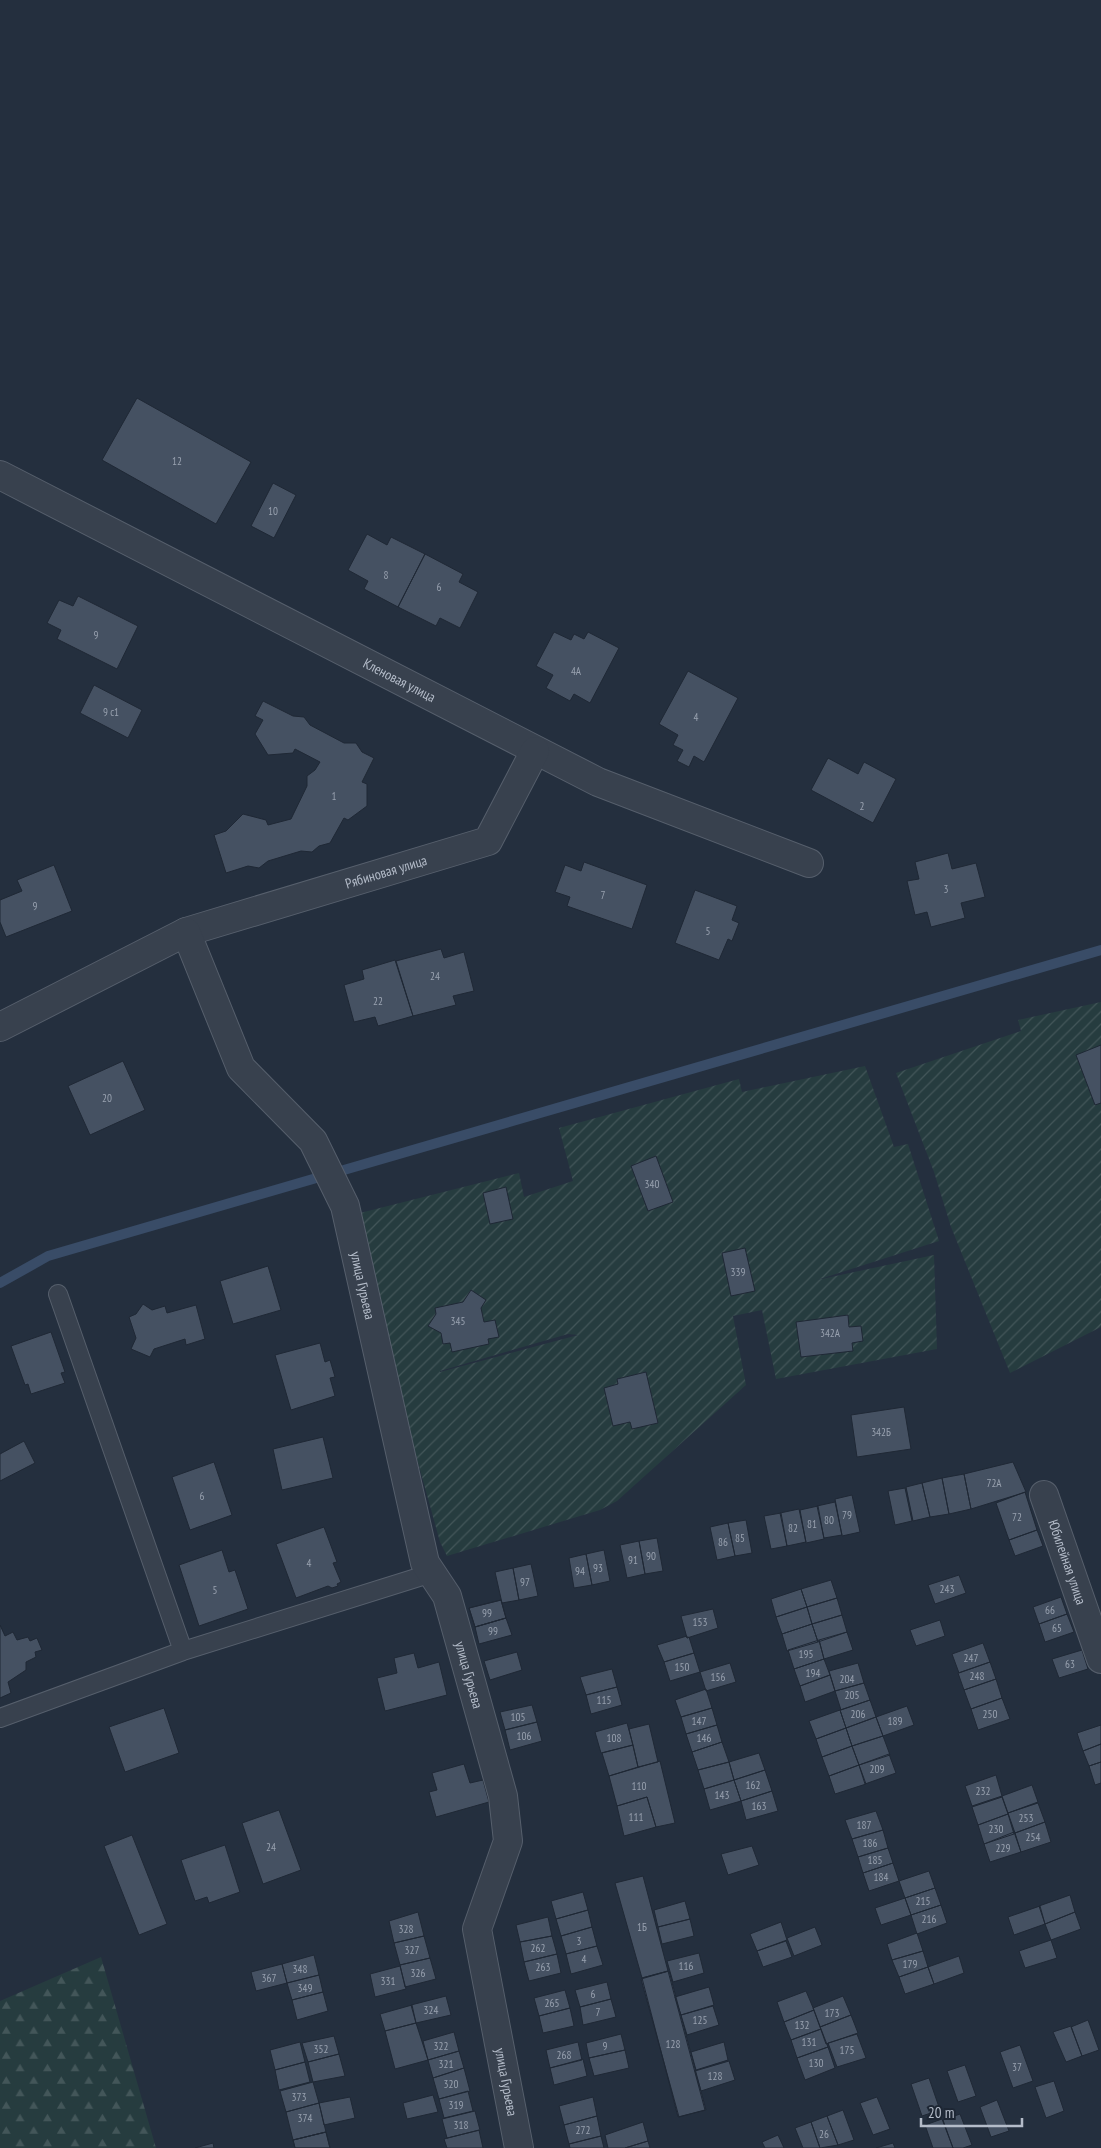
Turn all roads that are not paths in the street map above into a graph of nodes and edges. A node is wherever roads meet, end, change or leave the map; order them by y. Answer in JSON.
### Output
{"nodes":[{"id":1,"x":0,"y":475,"type":"edge"},
{"id":2,"x":535,"y":751,"type":"junction"},
{"id":3,"x":809,"y":863,"type":"dead end"},
{"id":4,"x":186,"y":932,"type":"junction"},
{"id":5,"x":0,"y":1027,"type":"edge"},
{"id":6,"x":58,"y":1294,"type":"dead end"},
{"id":7,"x":1044,"y":1495,"type":"dead end"},
{"id":8,"x":432,"y":1573,"type":"junction"},
{"id":9,"x":184,"y":1652,"type":"junction"},
{"id":10,"x":1101,"y":1659,"type":"edge"},
{"id":11,"x":0,"y":1718,"type":"edge"},
{"id":12,"x":519,"y":2148,"type":"edge"}],
"edges":[{"from":1,"to":2,"type":"street","name":"Кленовая улица"},
{"from":2,"to":3,"type":"street","name":"Кленовая улица"},
{"from":2,"to":4,"type":"street","name":"Рябиновая улица"},
{"from":4,"to":5,"type":"street","name":"Рябиновая улица"},
{"from":4,"to":8,"type":"street","name":"улица Гурьева"},
{"from":6,"to":9,"type":"lane"},
{"from":7,"to":10,"type":"street","name":"Юбилейная улица"},
{"from":8,"to":9,"type":"lane"},
{"from":8,"to":12,"type":"street","name":"улица Гурьева"},
{"from":9,"to":11,"type":"lane"}]}
